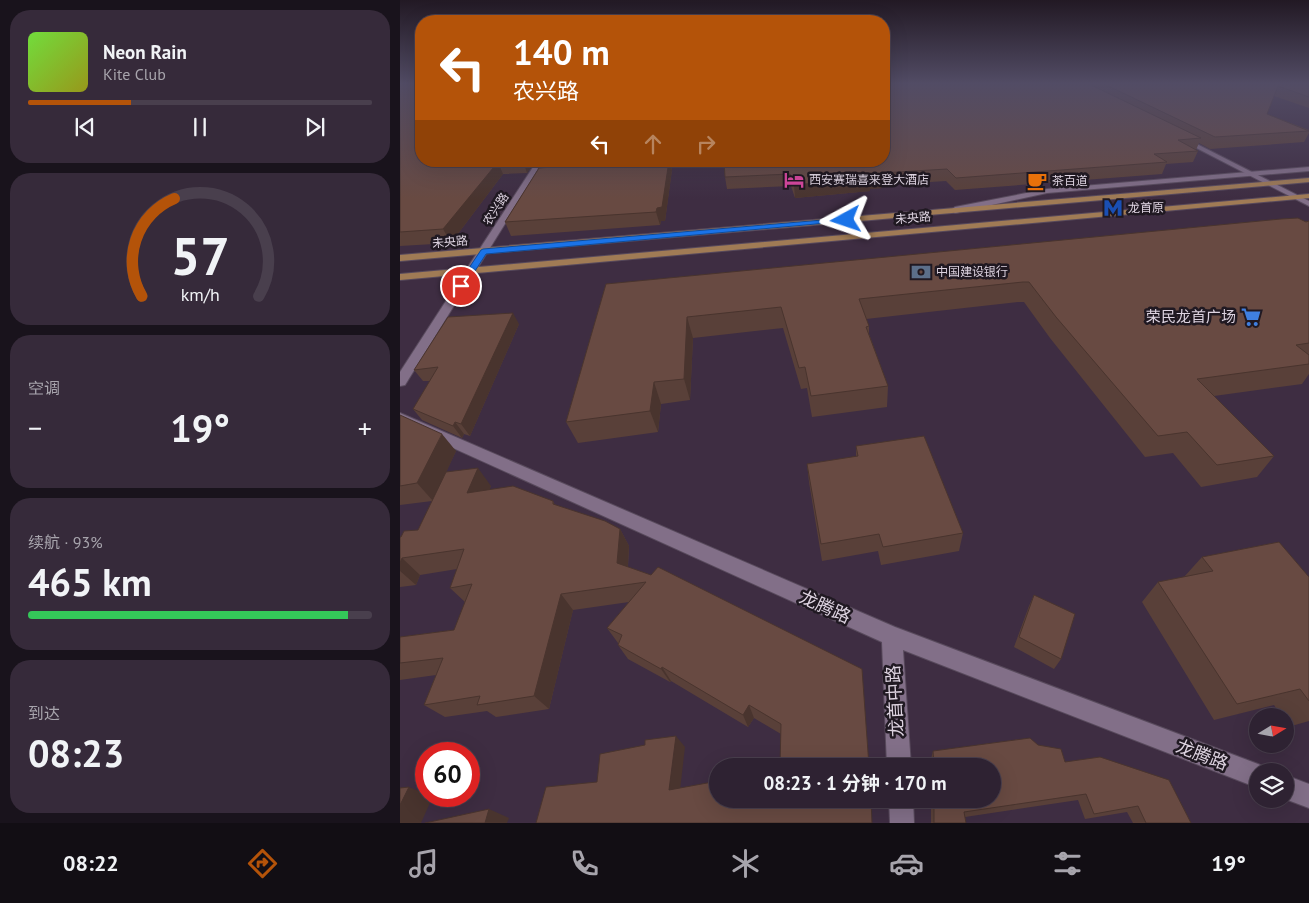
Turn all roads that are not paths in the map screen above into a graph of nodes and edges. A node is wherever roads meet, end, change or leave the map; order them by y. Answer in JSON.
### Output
{"nodes":[{"id":1,"x":537,"y":167,"type":"edge"},
{"id":2,"x":1309,"y":169,"type":"edge"},
{"id":3,"x":1263,"y":173,"type":"junction"},
{"id":4,"x":1252,"y":174,"type":"junction"},
{"id":5,"x":1309,"y":180,"type":"edge"},
{"id":6,"x":1282,"y":183,"type":"junction"},
{"id":7,"x":1271,"y":184,"type":"junction"},
{"id":8,"x":1309,"y":196,"type":"edge"},
{"id":9,"x":1296,"y":197,"type":"junction"},
{"id":10,"x":1309,"y":204,"type":"edge"},
{"id":11,"x":945,"y":211,"type":"junction"},
{"id":12,"x":483,"y":252,"type":"junction"},
{"id":13,"x":400,"y":258,"type":"edge"},
{"id":14,"x":471,"y":270,"type":"junction"},
{"id":15,"x":400,"y":276,"type":"edge"},
{"id":16,"x":400,"y":382,"type":"edge"},
{"id":17,"x":400,"y":418,"type":"edge"},
{"id":18,"x":892,"y":636,"type":"junction"},
{"id":19,"x":899,"y":758,"type":"edge"},
{"id":20,"x":1249,"y":773,"type":"edge"},
{"id":21,"x":1294,"y":790,"type":"edge"},
{"id":22,"x":1309,"y":796,"type":"edge"},
{"id":23,"x":901,"y":808,"type":"edge"},
{"id":24,"x":902,"y":823,"type":"edge"}],
"edges":[{"from":1,"to":12,"type":"street","name":"农兴路"},
{"from":2,"to":3,"type":"street"},
{"from":3,"to":4,"type":"street"},
{"from":3,"to":4,"type":"street"},
{"from":3,"to":6,"type":"street"},
{"from":4,"to":7,"type":"street"},
{"from":4,"to":11,"type":"street"},
{"from":5,"to":6,"type":"main road","name":"未央路"},
{"from":6,"to":7,"type":"main road","name":"未央路"},
{"from":6,"to":8,"type":"street"},
{"from":7,"to":9,"type":"street"},
{"from":7,"to":11,"type":"main road","name":"未央路"},
{"from":8,"to":9,"type":"main road","name":"未央路"},
{"from":9,"to":10,"type":"street"},
{"from":9,"to":14,"type":"main road","name":"未央路"},
{"from":11,"to":12,"type":"main road","name":"未央路"},
{"from":12,"to":13,"type":"main road","name":"未央路"},
{"from":12,"to":14,"type":"street","name":"农兴路"},
{"from":14,"to":15,"type":"main road","name":"未央路"},
{"from":14,"to":16,"type":"street","name":"农兴路"},
{"from":17,"to":18,"type":"street","name":"龙腾路"},
{"from":18,"to":19,"type":"street","name":"龙首中路"},
{"from":18,"to":20,"type":"street","name":"龙腾路"},
{"from":21,"to":22,"type":"street"},
{"from":23,"to":24,"type":"street"}]}
